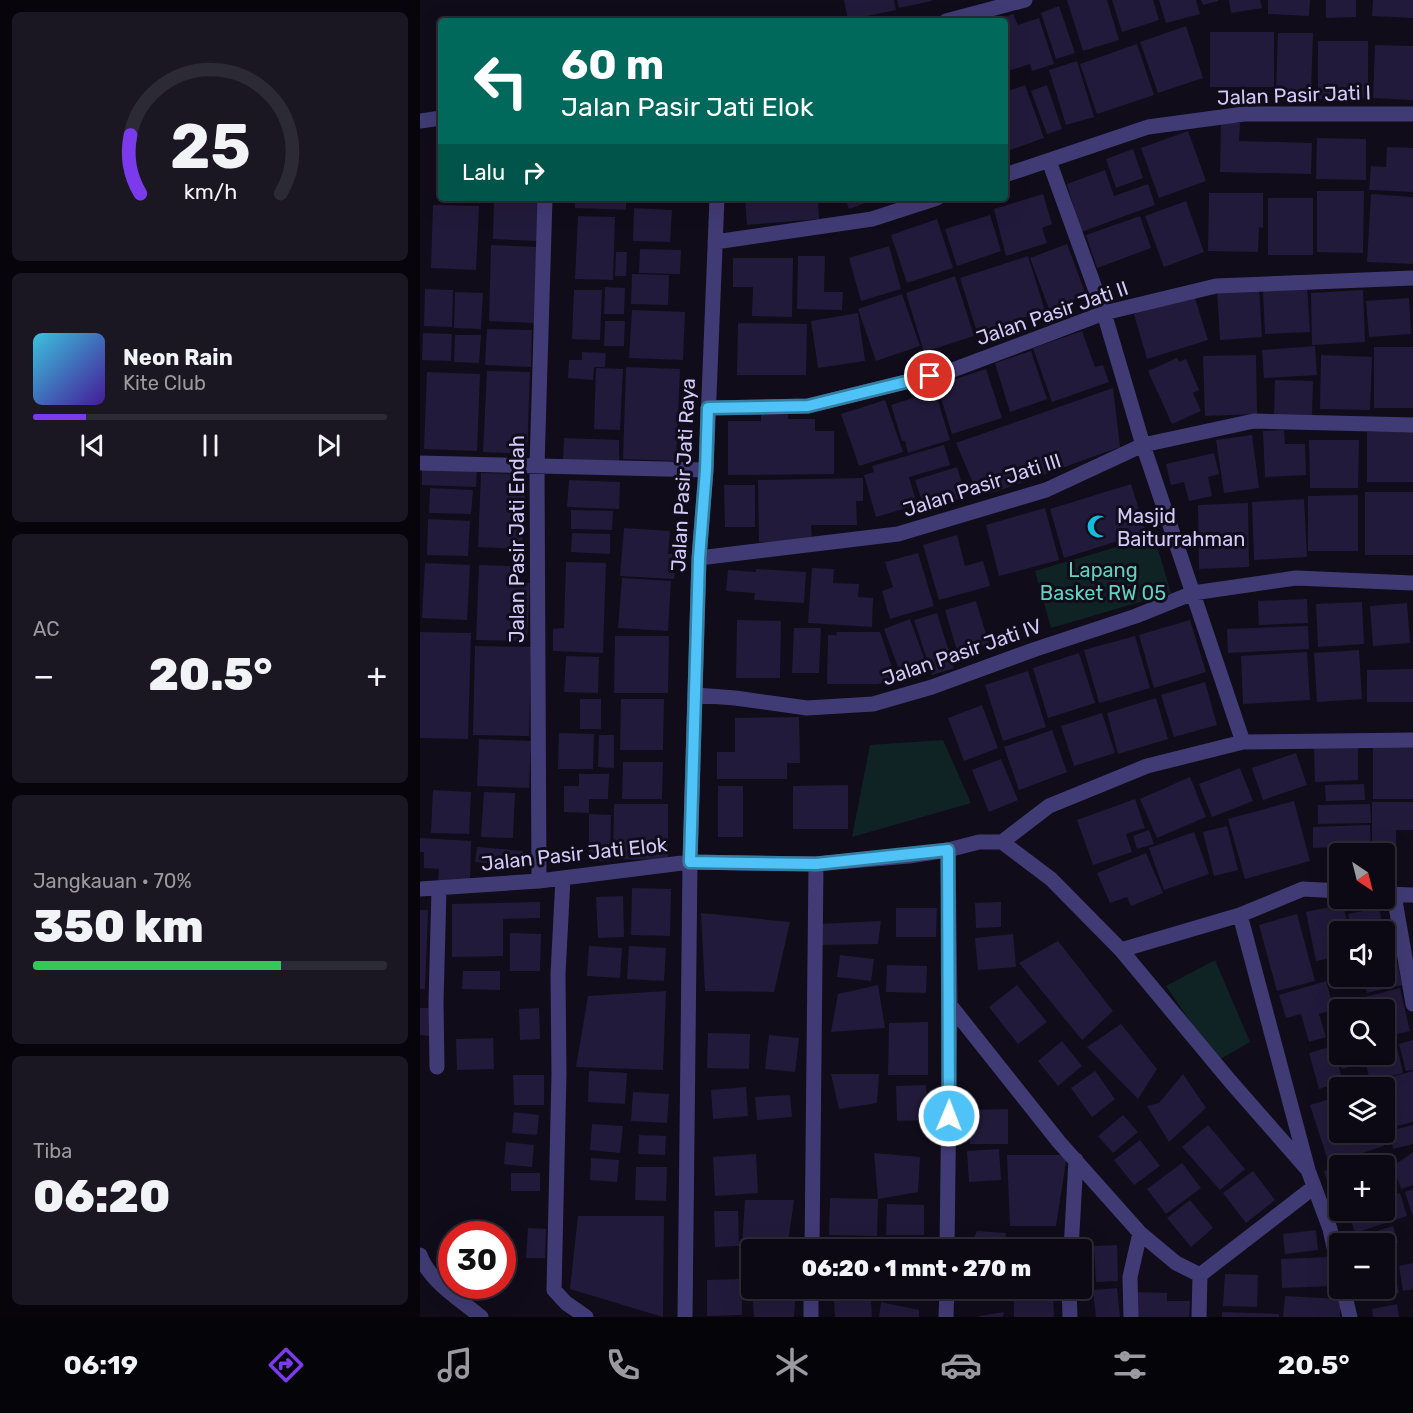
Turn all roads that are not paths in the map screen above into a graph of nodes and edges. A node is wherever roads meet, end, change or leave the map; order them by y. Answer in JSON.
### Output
{"nodes":[{"id":1,"x":1025,"y":0,"type":"edge"},
{"id":2,"x":957,"y":18,"type":"edge"},
{"id":3,"x":1413,"y":114,"type":"edge"},
{"id":4,"x":438,"y":118,"type":"edge"},
{"id":5,"x":420,"y":121,"type":"edge"},
{"id":6,"x":1049,"y":161,"type":"junction"},
{"id":7,"x":1008,"y":175,"type":"edge"},
{"id":8,"x":545,"y":201,"type":"edge"},
{"id":9,"x":717,"y":201,"type":"edge"},
{"id":10,"x":928,"y":201,"type":"edge"},
{"id":11,"x":715,"y":242,"type":"junction"},
{"id":12,"x":1413,"y":278,"type":"edge"},
{"id":13,"x":1104,"y":313,"type":"junction"},
{"id":14,"x":708,"y":408,"type":"junction"},
{"id":15,"x":1413,"y":425,"type":"edge"},
{"id":16,"x":1143,"y":445,"type":"junction"},
{"id":17,"x":420,"y":463,"type":"edge"},
{"id":18,"x":537,"y":466,"type":"junction"},
{"id":19,"x":706,"y":470,"type":"junction"},
{"id":20,"x":699,"y":558,"type":"junction"},
{"id":21,"x":1413,"y":583,"type":"edge"},
{"id":22,"x":1193,"y":593,"type":"junction"},
{"id":23,"x":696,"y":695,"type":"junction"},
{"id":24,"x":1413,"y":740,"type":"edge"},
{"id":25,"x":1243,"y":742,"type":"junction"},
{"id":26,"x":1002,"y":842,"type":"junction"},
{"id":27,"x":948,"y":850,"type":"junction"},
{"id":28,"x":690,"y":862,"type":"junction"},
{"id":29,"x":816,"y":864,"type":"junction"},
{"id":30,"x":563,"y":878,"type":"junction"},
{"id":31,"x":538,"y":881,"type":"junction"},
{"id":32,"x":420,"y":889,"type":"edge"},
{"id":33,"x":439,"y":889,"type":"junction"},
{"id":34,"x":1329,"y":890,"type":"edge"},
{"id":35,"x":1395,"y":894,"type":"edge"},
{"id":36,"x":1413,"y":895,"type":"edge"},
{"id":37,"x":1392,"y":909,"type":"edge"},
{"id":38,"x":1240,"y":915,"type":"junction"},
{"id":39,"x":1121,"y":950,"type":"junction"},
{"id":40,"x":1413,"y":1004,"type":"edge"},
{"id":41,"x":950,"y":1005,"type":"junction"},
{"id":42,"x":437,"y":1067,"type":"dead end"},
{"id":43,"x":1076,"y":1160,"type":"junction"},
{"id":44,"x":1308,"y":1170,"type":"junction"},
{"id":45,"x":1314,"y":1187,"type":"junction"},
{"id":46,"x":1140,"y":1233,"type":"junction"},
{"id":47,"x":1331,"y":1233,"type":"edge"},
{"id":48,"x":812,"y":1239,"type":"edge"},
{"id":49,"x":947,"y":1239,"type":"edge"},
{"id":50,"x":1072,"y":1239,"type":"edge"},
{"id":51,"x":420,"y":1255,"type":"edge"},
{"id":52,"x":1200,"y":1275,"type":"junction"},
{"id":53,"x":811,"y":1299,"type":"edge"},
{"id":54,"x":947,"y":1299,"type":"edge"},
{"id":55,"x":1070,"y":1299,"type":"edge"},
{"id":56,"x":1346,"y":1299,"type":"edge"},
{"id":57,"x":481,"y":1317,"type":"edge"},
{"id":58,"x":586,"y":1317,"type":"edge"},
{"id":59,"x":685,"y":1317,"type":"edge"},
{"id":60,"x":811,"y":1317,"type":"edge"},
{"id":61,"x":946,"y":1317,"type":"edge"},
{"id":62,"x":1070,"y":1317,"type":"edge"},
{"id":63,"x":1131,"y":1317,"type":"edge"},
{"id":64,"x":1198,"y":1317,"type":"edge"},
{"id":65,"x":1350,"y":1317,"type":"edge"}],
"edges":[{"from":1,"to":2,"type":"street"},
{"from":3,"to":6,"type":"street","name":"Jalan Pasir Jati I"},
{"from":4,"to":5,"type":"street"},
{"from":6,"to":7,"type":"street","name":"Jalan Pasir Jati I"},
{"from":6,"to":13,"type":"street"},
{"from":8,"to":18,"type":"street","name":"Jalan Pasir Jati Endah"},
{"from":9,"to":11,"type":"street","name":"Jalan Pasir Jati Raya"},
{"from":10,"to":11,"type":"street"},
{"from":11,"to":14,"type":"street","name":"Jalan Pasir Jati Raya"},
{"from":12,"to":13,"type":"street","name":"Jalan Pasir Jati II"},
{"from":13,"to":14,"type":"street","name":"Jalan Pasir Jati II"},
{"from":13,"to":16,"type":"street"},
{"from":14,"to":19,"type":"street","name":"Jalan Pasir Jati Raya"},
{"from":15,"to":16,"type":"street","name":"Jalan Pasir Jati III"},
{"from":16,"to":20,"type":"street","name":"Jalan Pasir Jati III"},
{"from":16,"to":22,"type":"street"},
{"from":17,"to":18,"type":"street"},
{"from":18,"to":19,"type":"street"},
{"from":18,"to":31,"type":"street","name":"Jalan Pasir Jati Endah"},
{"from":19,"to":20,"type":"street","name":"Jalan Pasir Jati Raya"},
{"from":20,"to":23,"type":"street","name":"Jalan Pasir Jati Raya"},
{"from":21,"to":22,"type":"street","name":"Jalan Pasir Jati IV"},
{"from":22,"to":23,"type":"street","name":"Jalan Pasir Jati IV"},
{"from":22,"to":25,"type":"street"},
{"from":23,"to":28,"type":"street","name":"Jalan Pasir Jati Raya"},
{"from":24,"to":25,"type":"street"},
{"from":25,"to":26,"type":"street"},
{"from":26,"to":27,"type":"street","name":"Jalan Pasir Jati Elok"},
{"from":26,"to":39,"type":"street"},
{"from":27,"to":29,"type":"street","name":"Jalan Pasir Jati Elok"},
{"from":27,"to":41,"type":"street"},
{"from":28,"to":29,"type":"street","name":"Jalan Pasir Jati Elok"},
{"from":28,"to":30,"type":"street","name":"Jalan Pasir Jati Elok"},
{"from":28,"to":59,"type":"street","name":"Jalan Pasir Jati Raya"},
{"from":29,"to":48,"type":"street"},
{"from":30,"to":31,"type":"street","name":"Jalan Pasir Jati Elok"},
{"from":30,"to":58,"type":"street"},
{"from":31,"to":33,"type":"street","name":"Jalan Pasir Jati Elok"},
{"from":32,"to":33,"type":"street","name":"Jalan Pasir Jati Elok"},
{"from":33,"to":42,"type":"street"},
{"from":34,"to":38,"type":"street"},
{"from":35,"to":36,"type":"street"},
{"from":37,"to":40,"type":"street"},
{"from":38,"to":39,"type":"street"},
{"from":38,"to":44,"type":"street"},
{"from":39,"to":44,"type":"street"},
{"from":41,"to":43,"type":"street"},
{"from":41,"to":49,"type":"street"},
{"from":43,"to":46,"type":"street"},
{"from":43,"to":50,"type":"street"},
{"from":44,"to":45,"type":"street"},
{"from":45,"to":47,"type":"street"},
{"from":45,"to":52,"type":"street"},
{"from":46,"to":52,"type":"street"},
{"from":46,"to":63,"type":"street"},
{"from":51,"to":57,"type":"street"},
{"from":52,"to":64,"type":"street"},
{"from":53,"to":60,"type":"street"},
{"from":54,"to":61,"type":"street"},
{"from":55,"to":62,"type":"street"},
{"from":56,"to":65,"type":"street"}]}
